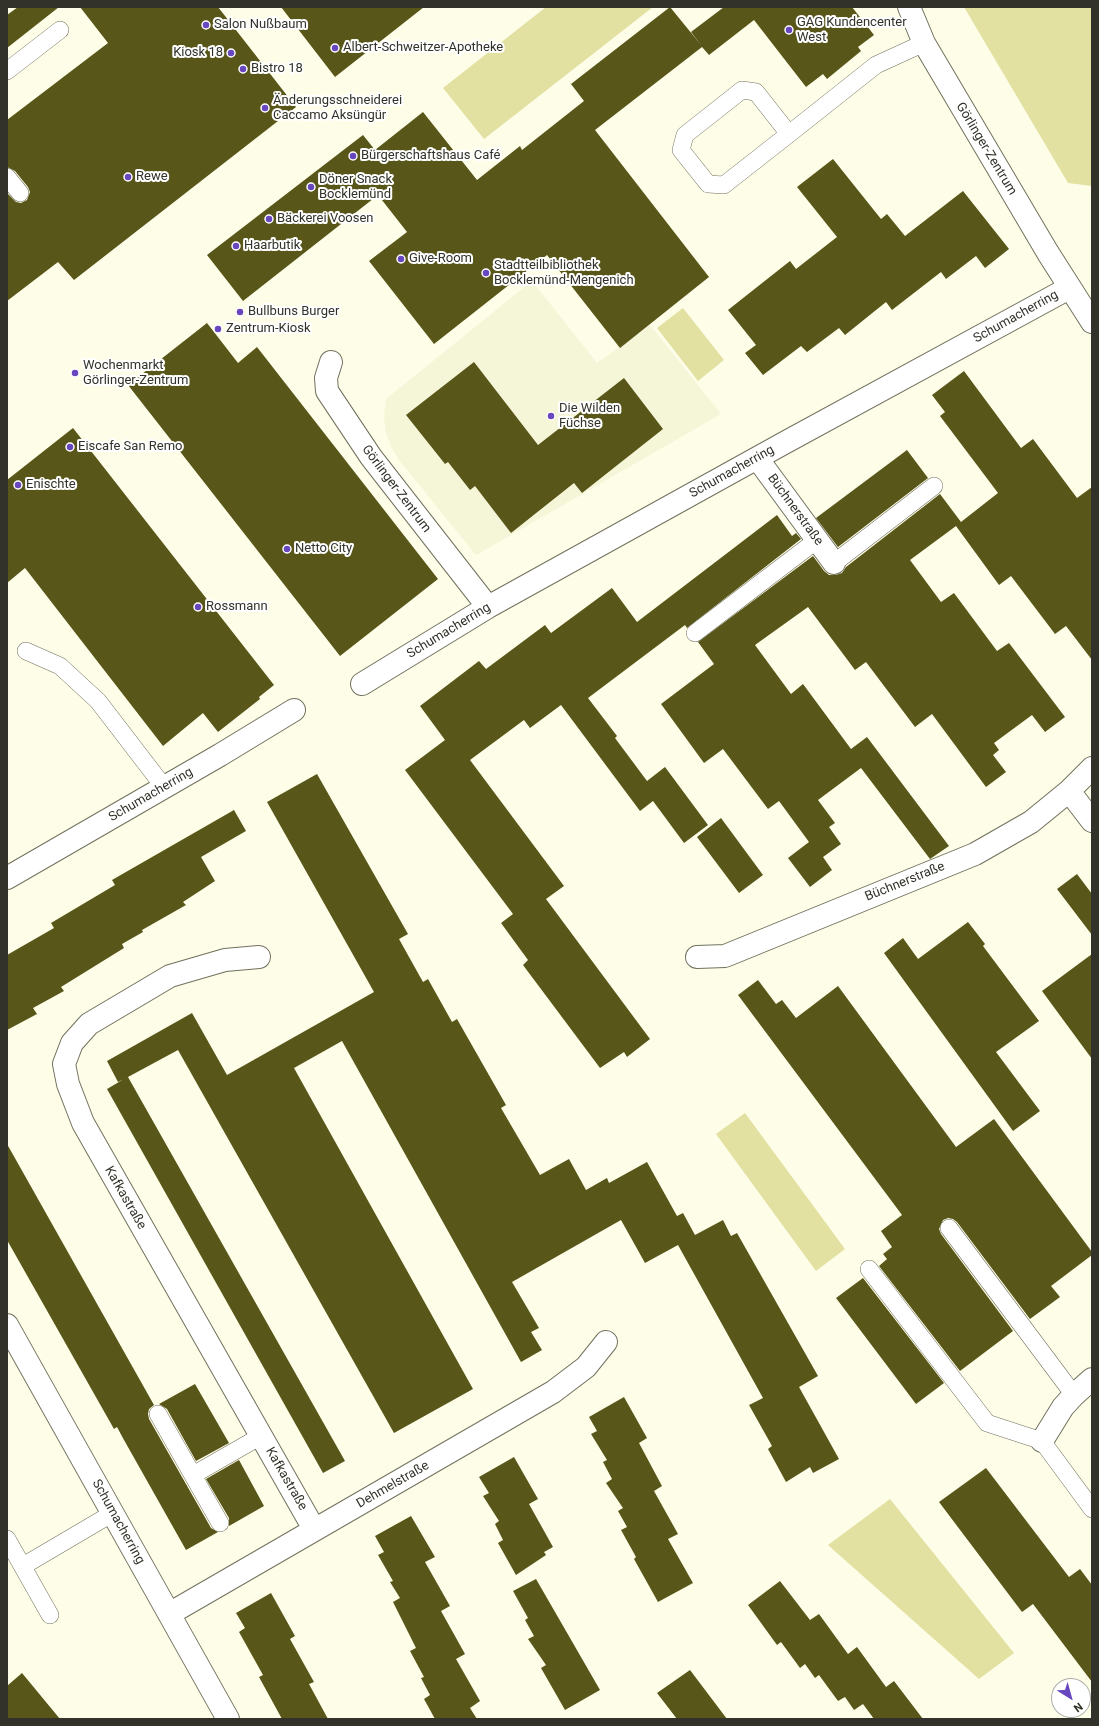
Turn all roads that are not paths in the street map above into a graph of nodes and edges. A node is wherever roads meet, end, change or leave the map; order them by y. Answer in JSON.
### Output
{"nodes":[{"id":1,"x":909,"y":7,"type":"edge"},
{"id":2,"x":60,"y":30,"type":"dead end"},
{"id":3,"x":924,"y":44,"type":"junction"},
{"id":4,"x":7,"y":71,"type":"edge"},
{"id":5,"x":789,"y":134,"type":"junction"},
{"id":6,"x":7,"y":176,"type":"edge"},
{"id":7,"x":20,"y":193,"type":"dead end"},
{"id":8,"x":1069,"y":288,"type":"junction"},
{"id":9,"x":1092,"y":322,"type":"edge"},
{"id":10,"x":331,"y":362,"type":"dead end"},
{"id":11,"x":757,"y":458,"type":"junction"},
{"id":12,"x":934,"y":486,"type":"dead end"},
{"id":13,"x":817,"y":540,"type":"junction"},
{"id":14,"x":834,"y":563,"type":"joint"},
{"id":15,"x":488,"y":607,"type":"junction"},
{"id":16,"x":695,"y":633,"type":"dead end"},
{"id":17,"x":26,"y":650,"type":"dead end"},
{"id":18,"x":362,"y":684,"type":"dead end"},
{"id":19,"x":294,"y":710,"type":"dead end"},
{"id":20,"x":1092,"y":768,"type":"edge"},
{"id":21,"x":164,"y":787,"type":"junction"},
{"id":22,"x":1069,"y":791,"type":"junction"},
{"id":23,"x":1092,"y":821,"type":"edge"},
{"id":24,"x":7,"y":878,"type":"edge"},
{"id":25,"x":259,"y":957,"type":"dead end"},
{"id":26,"x":697,"y":957,"type":"dead end"},
{"id":27,"x":949,"y":1228,"type":"dead end"},
{"id":28,"x":870,"y":1269,"type":"dead end"},
{"id":29,"x":7,"y":1325,"type":"edge"},
{"id":30,"x":606,"y":1342,"type":"dead end"},
{"id":31,"x":1092,"y":1379,"type":"edge"},
{"id":32,"x":1074,"y":1395,"type":"junction"},
{"id":33,"x":158,"y":1414,"type":"dead end"},
{"id":34,"x":261,"y":1436,"type":"junction"},
{"id":35,"x":1042,"y":1441,"type":"junction"},
{"id":36,"x":193,"y":1475,"type":"junction"},
{"id":37,"x":1092,"y":1509,"type":"edge"},
{"id":38,"x":113,"y":1513,"type":"junction"},
{"id":39,"x":220,"y":1522,"type":"dead end"},
{"id":40,"x":314,"y":1529,"type":"junction"},
{"id":41,"x":7,"y":1539,"type":"edge"},
{"id":42,"x":23,"y":1566,"type":"junction"},
{"id":43,"x":169,"y":1614,"type":"junction"},
{"id":44,"x":50,"y":1615,"type":"dead end"},
{"id":45,"x":228,"y":1719,"type":"edge"}],
"edges":[{"from":1,"to":3,"type":"street","name":"Görlinger-Zentrum"},
{"from":2,"to":4,"type":"lane"},
{"from":3,"to":5,"type":"lane"},
{"from":3,"to":8,"type":"street","name":"Görlinger-Zentrum"},
{"from":5,"to":5,"type":"lane"},
{"from":6,"to":7,"type":"lane"},
{"from":8,"to":9,"type":"street","name":"Schumacherring"},
{"from":8,"to":11,"type":"street","name":"Schumacherring"},
{"from":10,"to":15,"type":"street","name":"Görlinger-Zentrum"},
{"from":11,"to":13,"type":"street","name":"Büchnerstraße"},
{"from":11,"to":15,"type":"street","name":"Schumacherring"},
{"from":12,"to":14,"type":"lane"},
{"from":13,"to":14,"type":"street","name":"Büchnerstraße"},
{"from":13,"to":16,"type":"lane"},
{"from":15,"to":18,"type":"street","name":"Schumacherring"},
{"from":17,"to":21,"type":"lane"},
{"from":19,"to":21,"type":"street","name":"Schumacherring"},
{"from":20,"to":22,"type":"street","name":"Büchnerstraße"},
{"from":21,"to":24,"type":"street","name":"Schumacherring"},
{"from":22,"to":23,"type":"street"},
{"from":22,"to":26,"type":"street","name":"Büchnerstraße"},
{"from":25,"to":34,"type":"street","name":"Kafkastraße"},
{"from":27,"to":32,"type":"lane"},
{"from":28,"to":35,"type":"lane"},
{"from":29,"to":38,"type":"street","name":"Schumacherring"},
{"from":30,"to":40,"type":"street","name":"Dehmelstraße"},
{"from":31,"to":32,"type":"street"},
{"from":32,"to":35,"type":"street"},
{"from":33,"to":36,"type":"lane"},
{"from":34,"to":36,"type":"lane"},
{"from":34,"to":40,"type":"street","name":"Kafkastraße"},
{"from":35,"to":37,"type":"lane"},
{"from":36,"to":39,"type":"lane"},
{"from":38,"to":42,"type":"lane"},
{"from":38,"to":43,"type":"street","name":"Schumacherring"},
{"from":40,"to":43,"type":"street","name":"Dehmelstraße"},
{"from":41,"to":42,"type":"lane"},
{"from":42,"to":44,"type":"lane"},
{"from":43,"to":45,"type":"street","name":"Schumacherring"}]}
